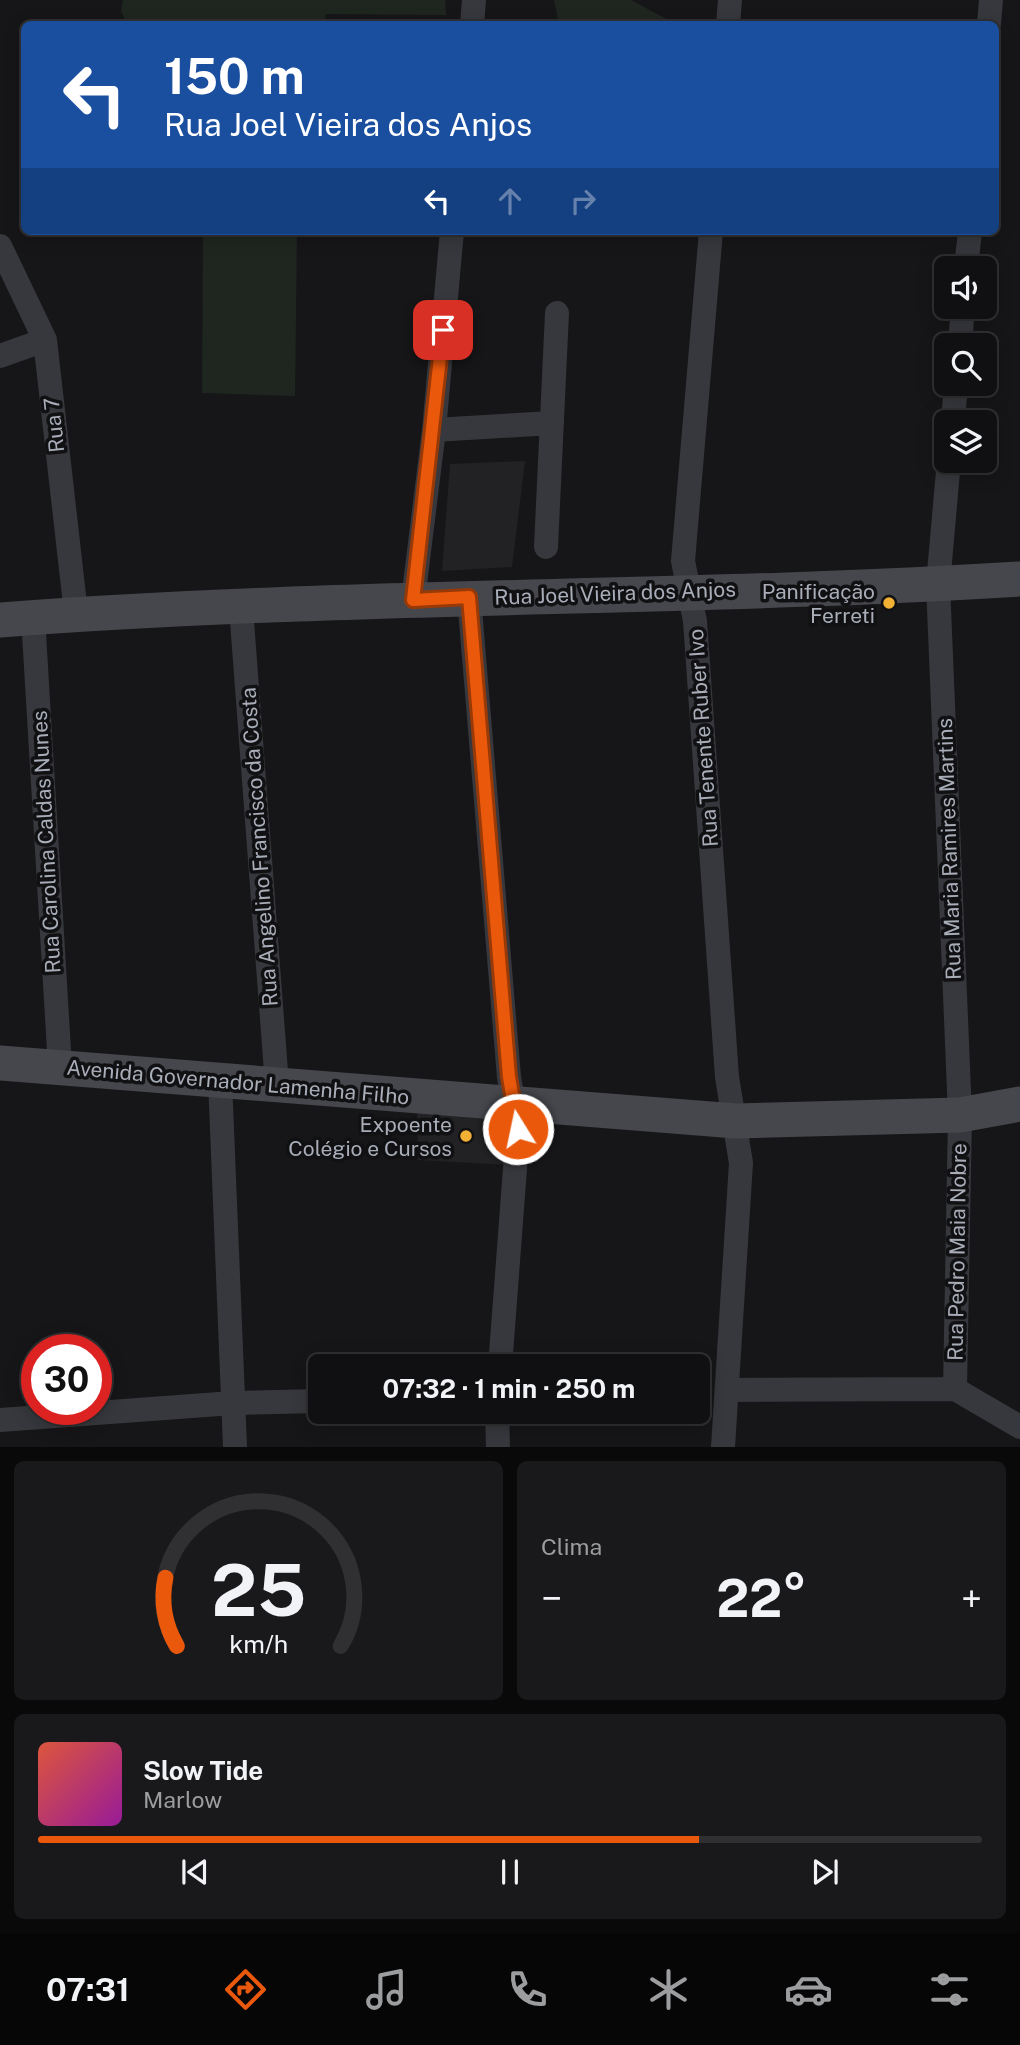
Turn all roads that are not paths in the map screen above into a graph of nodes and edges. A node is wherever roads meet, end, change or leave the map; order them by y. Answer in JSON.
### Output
{"nodes":[{"id":1,"x":474,"y":0,"type":"edge"},
{"id":2,"x":730,"y":0,"type":"edge"},
{"id":3,"x":991,"y":0,"type":"edge"},
{"id":4,"x":472,"y":21,"type":"edge"},
{"id":5,"x":728,"y":21,"type":"edge"},
{"id":6,"x":989,"y":21,"type":"edge"},
{"id":7,"x":452,"y":235,"type":"edge"},
{"id":8,"x":711,"y":235,"type":"edge"},
{"id":9,"x":970,"y":235,"type":"edge"},
{"id":10,"x":0,"y":246,"type":"edge"},
{"id":11,"x":968,"y":256,"type":"edge"},
{"id":12,"x":557,"y":313,"type":"dead end"},
{"id":13,"x":45,"y":341,"type":"junction"},
{"id":14,"x":0,"y":356,"type":"edge"},
{"id":15,"x":552,"y":423,"type":"junction"},
{"id":16,"x":434,"y":430,"type":"junction"},
{"id":17,"x":948,"y":473,"type":"edge"},
{"id":18,"x":546,"y":547,"type":"dead end"},
{"id":19,"x":1020,"y":579,"type":"edge"},
{"id":20,"x":938,"y":584,"type":"junction"},
{"id":21,"x":687,"y":592,"type":"junction"},
{"id":22,"x":469,"y":597,"type":"junction"},
{"id":23,"x":413,"y":600,"type":"junction"},
{"id":24,"x":242,"y":608,"type":"junction"},
{"id":25,"x":76,"y":613,"type":"junction"},
{"id":26,"x":16,"y":619,"type":"edge"},
{"id":27,"x":0,"y":1063,"type":"edge"},
{"id":28,"x":60,"y":1067,"type":"junction"},
{"id":29,"x":220,"y":1080,"type":"junction"},
{"id":30,"x":277,"y":1085,"type":"junction"},
{"id":31,"x":514,"y":1104,"type":"junction"},
{"id":32,"x":1020,"y":1104,"type":"edge"},
{"id":33,"x":960,"y":1115,"type":"junction"},
{"id":34,"x":736,"y":1121,"type":"junction"},
{"id":35,"x":501,"y":1354,"type":"edge"},
{"id":36,"x":955,"y":1389,"type":"junction"},
{"id":37,"x":729,"y":1390,"type":"junction"},
{"id":38,"x":308,"y":1401,"type":"edge"},
{"id":39,"x":233,"y":1403,"type":"junction"},
{"id":40,"x":0,"y":1420,"type":"edge"},
{"id":41,"x":497,"y":1424,"type":"edge"},
{"id":42,"x":1020,"y":1427,"type":"edge"},
{"id":43,"x":236,"y":1447,"type":"edge"},
{"id":44,"x":498,"y":1447,"type":"edge"},
{"id":45,"x":723,"y":1447,"type":"edge"}],
"edges":[{"from":1,"to":4,"type":"street"},
{"from":2,"to":5,"type":"street"},
{"from":3,"to":6,"type":"street"},
{"from":7,"to":16,"type":"street"},
{"from":8,"to":21,"type":"street","name":"Rua Tenente Ruber Ivo"},
{"from":9,"to":11,"type":"street"},
{"from":10,"to":13,"type":"street","name":"Rua 7"},
{"from":12,"to":15,"type":"street"},
{"from":13,"to":14,"type":"street"},
{"from":13,"to":25,"type":"street","name":"Rua 7"},
{"from":15,"to":16,"type":"street"},
{"from":15,"to":18,"type":"street"},
{"from":16,"to":23,"type":"street"},
{"from":17,"to":20,"type":"street","name":"Rua Maria Ramires Martins"},
{"from":19,"to":20,"type":"street","name":"Rua Joel Vieira dos Anjos"},
{"from":20,"to":21,"type":"street","name":"Rua Joel Vieira dos Anjos"},
{"from":20,"to":33,"type":"street","name":"Rua Maria Ramires Martins"},
{"from":21,"to":22,"type":"street","name":"Rua Joel Vieira dos Anjos"},
{"from":21,"to":34,"type":"street","name":"Rua Tenente Ruber Ivo"},
{"from":22,"to":23,"type":"street","name":"Rua Joel Vieira dos Anjos"},
{"from":22,"to":31,"type":"street"},
{"from":23,"to":24,"type":"street","name":"Rua Joel Vieira dos Anjos"},
{"from":24,"to":25,"type":"street","name":"Rua Joel Vieira dos Anjos"},
{"from":24,"to":30,"type":"street","name":"Rua Angelino Francisco da Costa"},
{"from":25,"to":26,"type":"street","name":"Rua Joel Vieira dos Anjos"},
{"from":26,"to":28,"type":"street","name":"Rua Carolina Caldas Nunes"},
{"from":27,"to":28,"type":"street","name":"Avenida Governador Lamenha Filho"},
{"from":28,"to":29,"type":"street","name":"Avenida Governador Lamenha Filho"},
{"from":29,"to":30,"type":"street","name":"Avenida Governador Lamenha Filho"},
{"from":29,"to":39,"type":"street"},
{"from":30,"to":31,"type":"street","name":"Avenida Governador Lamenha Filho"},
{"from":31,"to":34,"type":"street","name":"Avenida Governador Lamenha Filho"},
{"from":31,"to":35,"type":"street"},
{"from":32,"to":33,"type":"street","name":"Avenida Governador Lamenha Filho"},
{"from":33,"to":34,"type":"street","name":"Avenida Governador Lamenha Filho"},
{"from":33,"to":36,"type":"street","name":"Rua Pedro Maia Nobre"},
{"from":34,"to":37,"type":"street","name":"Rua Tenente Ruber Ivo"},
{"from":36,"to":37,"type":"street"},
{"from":36,"to":42,"type":"street"},
{"from":37,"to":45,"type":"street","name":"Rua Tenente Ruber Ivo"},
{"from":38,"to":39,"type":"street"},
{"from":39,"to":40,"type":"street"},
{"from":39,"to":43,"type":"street"},
{"from":41,"to":44,"type":"street"}]}
